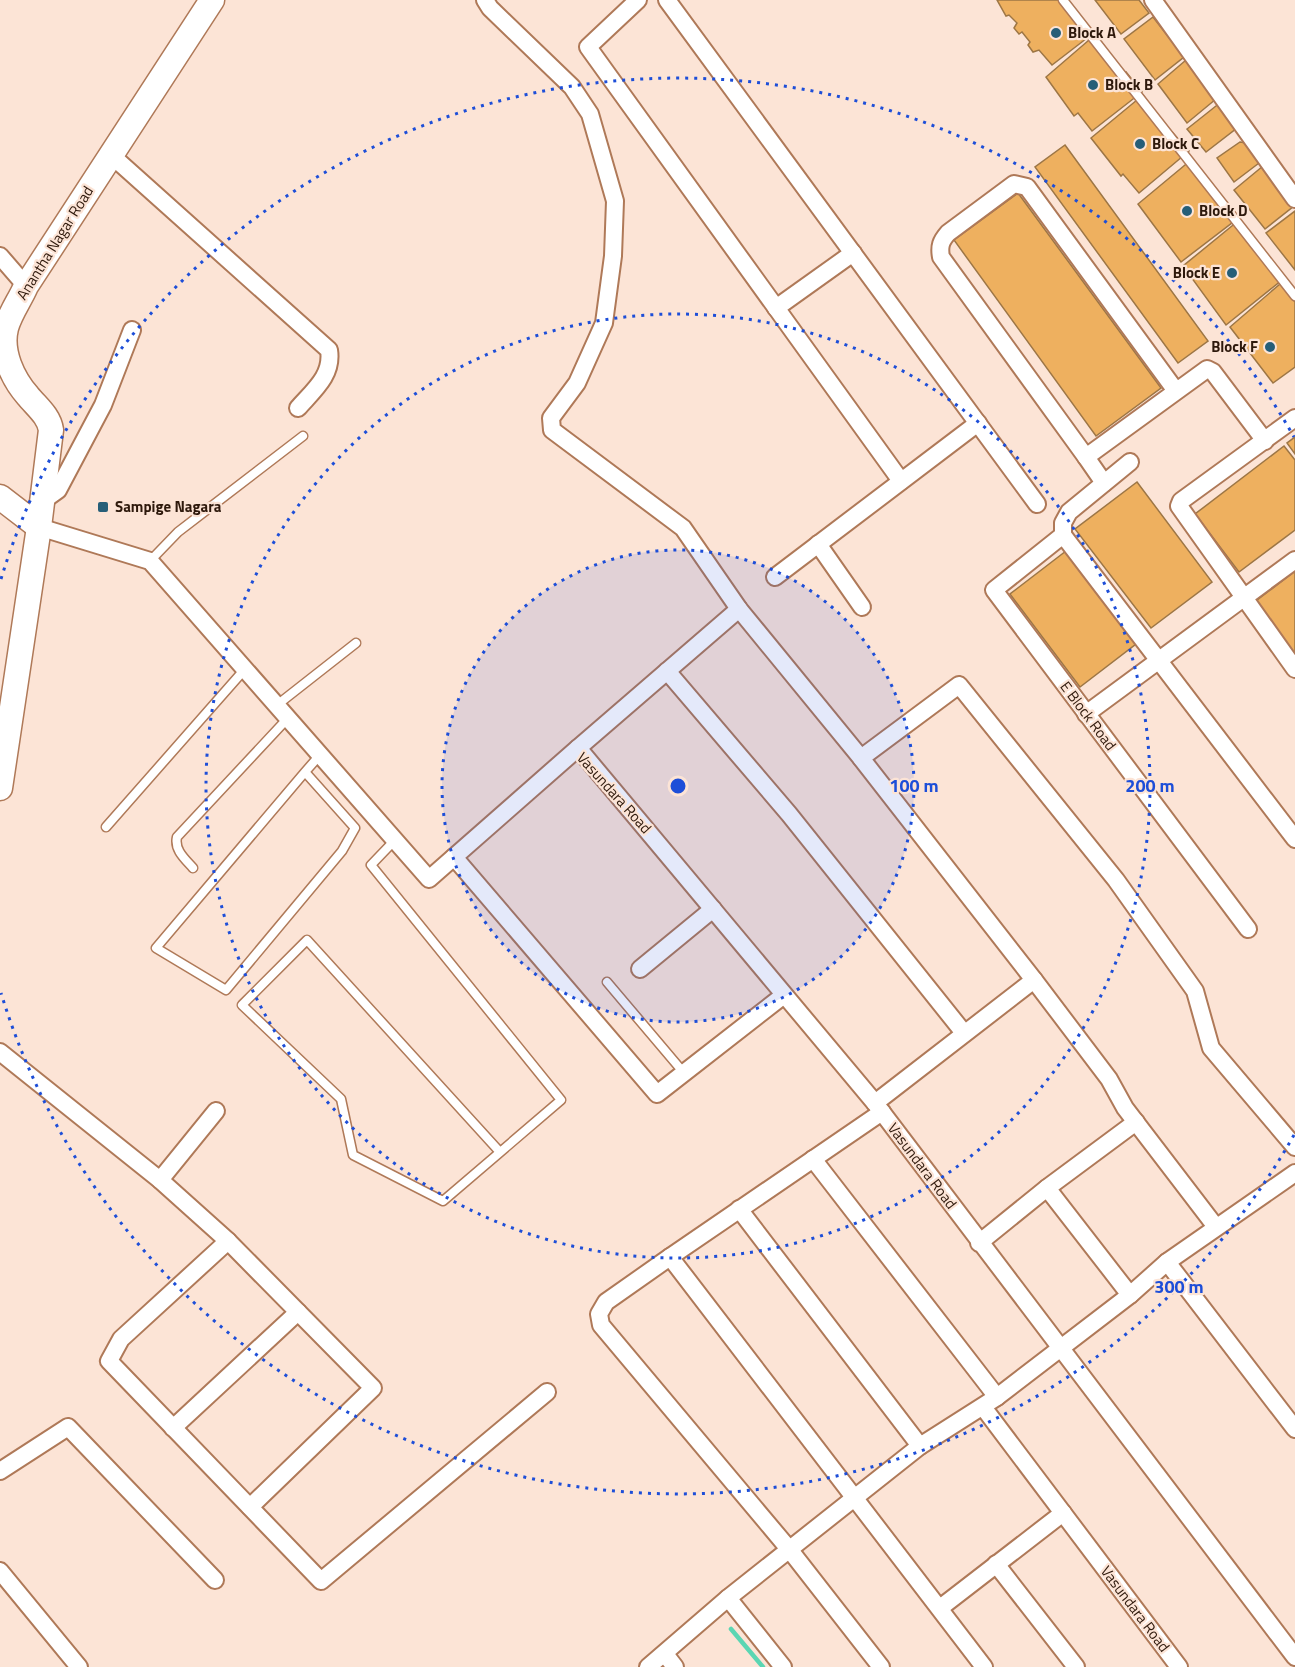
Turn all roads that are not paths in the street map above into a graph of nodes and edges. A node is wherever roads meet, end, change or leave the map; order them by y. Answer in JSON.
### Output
{"nodes":[{"id":1,"x":212,"y":0,"type":"edge"},
{"id":2,"x":485,"y":0,"type":"edge"},
{"id":3,"x":638,"y":0,"type":"edge"},
{"id":4,"x":667,"y":0,"type":"edge"},
{"id":5,"x":1063,"y":0,"type":"edge"},
{"id":6,"x":1153,"y":0,"type":"edge"},
{"id":7,"x":110,"y":154,"type":"junction"},
{"id":8,"x":1295,"y":199,"type":"edge"},
{"id":9,"x":853,"y":253,"type":"junction"},
{"id":10,"x":0,"y":256,"type":"edge"},
{"id":11,"x":26,"y":286,"type":"junction"},
{"id":12,"x":1295,"y":296,"type":"edge"},
{"id":13,"x":776,"y":308,"type":"junction"},
{"id":14,"x":132,"y":330,"type":"dead end"},
{"id":15,"x":1176,"y":391,"type":"junction"},
{"id":16,"x":298,"y":408,"type":"dead end"},
{"id":17,"x":1295,"y":418,"type":"edge"},
{"id":18,"x":978,"y":423,"type":"junction"},
{"id":19,"x":303,"y":436,"type":"dead end"},
{"id":20,"x":1265,"y":441,"type":"junction"},
{"id":21,"x":1086,"y":457,"type":"junction"},
{"id":22,"x":1131,"y":462,"type":"dead end"},
{"id":23,"x":902,"y":481,"type":"junction"},
{"id":24,"x":1104,"y":483,"type":"junction"},
{"id":25,"x":0,"y":497,"type":"edge"},
{"id":26,"x":44,"y":500,"type":"junction"},
{"id":27,"x":1037,"y":504,"type":"dead end"},
{"id":28,"x":39,"y":527,"type":"junction"},
{"id":29,"x":1063,"y":535,"type":"junction"},
{"id":30,"x":818,"y":544,"type":"junction"},
{"id":31,"x":1295,"y":560,"type":"edge"},
{"id":32,"x":150,"y":561,"type":"junction"},
{"id":33,"x":775,"y":577,"type":"dead end"},
{"id":34,"x":1243,"y":597,"type":"junction"},
{"id":35,"x":862,"y":607,"type":"dead end"},
{"id":36,"x":739,"y":609,"type":"junction"},
{"id":37,"x":356,"y":644,"type":"dead end"},
{"id":38,"x":1157,"y":660,"type":"junction"},
{"id":39,"x":245,"y":669,"type":"junction"},
{"id":40,"x":1295,"y":669,"type":"edge"},
{"id":41,"x":667,"y":671,"type":"junction"},
{"id":42,"x":282,"y":711,"type":"junction"},
{"id":43,"x":1086,"y":714,"type":"junction"},
{"id":44,"x":578,"y":748,"type":"junction"},
{"id":45,"x":320,"y":755,"type":"junction"},
{"id":46,"x":861,"y":758,"type":"junction"},
{"id":47,"x":305,"y":772,"type":"junction"},
{"id":48,"x":0,"y":788,"type":"edge"},
{"id":49,"x":106,"y":826,"type":"dead end"},
{"id":50,"x":1295,"y":839,"type":"edge"},
{"id":51,"x":395,"y":840,"type":"junction"},
{"id":52,"x":454,"y":857,"type":"junction"},
{"id":53,"x":193,"y":868,"type":"dead end"},
{"id":54,"x":713,"y":909,"type":"junction"},
{"id":55,"x":1248,"y":929,"type":"dead end"},
{"id":56,"x":640,"y":969,"type":"dead end"},
{"id":57,"x":1034,"y":980,"type":"junction"},
{"id":58,"x":607,"y":982,"type":"dead end"},
{"id":59,"x":784,"y":995,"type":"junction"},
{"id":60,"x":964,"y":1033,"type":"junction"},
{"id":61,"x":0,"y":1052,"type":"edge"},
{"id":62,"x":684,"y":1073,"type":"junction"},
{"id":63,"x":878,"y":1107,"type":"junction"},
{"id":64,"x":216,"y":1111,"type":"dead end"},
{"id":65,"x":1136,"y":1122,"type":"junction"},
{"id":66,"x":1295,"y":1147,"type":"edge"},
{"id":67,"x":499,"y":1151,"type":"junction"},
{"id":68,"x":813,"y":1159,"type":"junction"},
{"id":69,"x":1295,"y":1173,"type":"edge"},
{"id":70,"x":160,"y":1180,"type":"junction"},
{"id":71,"x":1047,"y":1188,"type":"junction"},
{"id":72,"x":739,"y":1209,"type":"junction"},
{"id":73,"x":1216,"y":1227,"type":"junction"},
{"id":74,"x":228,"y":1241,"type":"junction"},
{"id":75,"x":979,"y":1243,"type":"junction"},
{"id":76,"x":670,"y":1257,"type":"junction"},
{"id":77,"x":1167,"y":1262,"type":"junction"},
{"id":78,"x":1130,"y":1295,"type":"junction"},
{"id":79,"x":298,"y":1312,"type":"junction"},
{"id":80,"x":1059,"y":1349,"type":"junction"},
{"id":81,"x":547,"y":1392,"type":"dead end"},
{"id":82,"x":990,"y":1402,"type":"junction"},
{"id":83,"x":173,"y":1428,"type":"junction"},
{"id":84,"x":1295,"y":1429,"type":"edge"},
{"id":85,"x":920,"y":1446,"type":"junction"},
{"id":86,"x":0,"y":1471,"type":"edge"},
{"id":87,"x":855,"y":1497,"type":"junction"},
{"id":88,"x":250,"y":1507,"type":"junction"},
{"id":89,"x":1063,"y":1513,"type":"junction"},
{"id":90,"x":789,"y":1549,"type":"junction"},
{"id":91,"x":996,"y":1564,"type":"junction"},
{"id":92,"x":0,"y":1571,"type":"edge"},
{"id":93,"x":215,"y":1580,"type":"dead end"},
{"id":94,"x":728,"y":1598,"type":"junction"},
{"id":95,"x":940,"y":1608,"type":"junction"},
{"id":96,"x":1295,"y":1657,"type":"edge"},
{"id":97,"x":670,"y":1660,"type":"edge"},
{"id":98,"x":79,"y":1667,"type":"edge"},
{"id":99,"x":648,"y":1667,"type":"edge"},
{"id":100,"x":783,"y":1667,"type":"edge"},
{"id":101,"x":881,"y":1667,"type":"edge"},
{"id":102,"x":984,"y":1667,"type":"edge"},
{"id":103,"x":1076,"y":1667,"type":"edge"},
{"id":104,"x":1179,"y":1667,"type":"edge"}],
"edges":[{"from":1,"to":7,"type":"street","name":"Anantha Nagar Road"},
{"from":2,"to":36,"type":"street"},
{"from":3,"to":13,"type":"street"},
{"from":4,"to":9,"type":"street"},
{"from":5,"to":12,"type":"lane"},
{"from":6,"to":8,"type":"street"},
{"from":7,"to":11,"type":"street","name":"Anantha Nagar Road"},
{"from":7,"to":16,"type":"street"},
{"from":9,"to":13,"type":"street"},
{"from":9,"to":18,"type":"street"},
{"from":10,"to":11,"type":"street"},
{"from":11,"to":26,"type":"street","name":"Anantha Nagar Road"},
{"from":13,"to":23,"type":"street"},
{"from":14,"to":26,"type":"street"},
{"from":15,"to":20,"type":"street"},
{"from":15,"to":21,"type":"street"},
{"from":15,"to":21,"type":"street"},
{"from":17,"to":20,"type":"street"},
{"from":18,"to":23,"type":"street"},
{"from":18,"to":27,"type":"street"},
{"from":19,"to":32,"type":"lane"},
{"from":20,"to":34,"type":"street"},
{"from":21,"to":24,"type":"street"},
{"from":22,"to":24,"type":"street"},
{"from":23,"to":30,"type":"street"},
{"from":24,"to":29,"type":"street"},
{"from":25,"to":28,"type":"street"},
{"from":26,"to":28,"type":"street","name":"Anantha Nagar Road"},
{"from":28,"to":32,"type":"street"},
{"from":28,"to":48,"type":"street","name":"Anantha Nagar Road"},
{"from":29,"to":38,"type":"street"},
{"from":29,"to":43,"type":"street","name":"E Block Road"},
{"from":30,"to":33,"type":"street"},
{"from":30,"to":35,"type":"street"},
{"from":31,"to":34,"type":"street"},
{"from":32,"to":39,"type":"street","name":"Vasundara Road"},
{"from":34,"to":38,"type":"street"},
{"from":34,"to":40,"type":"street"},
{"from":36,"to":41,"type":"street"},
{"from":36,"to":46,"type":"street"},
{"from":37,"to":42,"type":"lane"},
{"from":38,"to":43,"type":"street"},
{"from":38,"to":50,"type":"street"},
{"from":39,"to":42,"type":"street","name":"Vasundara Road"},
{"from":39,"to":49,"type":"lane"},
{"from":41,"to":44,"type":"street"},
{"from":41,"to":60,"type":"street"},
{"from":42,"to":45,"type":"street","name":"Vasundara Road"},
{"from":42,"to":53,"type":"lane"},
{"from":43,"to":55,"type":"street","name":"E Block Road"},
{"from":44,"to":52,"type":"street","name":"Vasundara Road"},
{"from":44,"to":54,"type":"street","name":"Vasundara Road"},
{"from":45,"to":47,"type":"lane"},
{"from":45,"to":51,"type":"street","name":"Vasundara Road"},
{"from":46,"to":57,"type":"street"},
{"from":46,"to":66,"type":"street"},
{"from":47,"to":47,"type":"lane"},
{"from":51,"to":52,"type":"street","name":"Vasundara Road"},
{"from":51,"to":67,"type":"lane"},
{"from":52,"to":62,"type":"street"},
{"from":54,"to":56,"type":"street"},
{"from":54,"to":59,"type":"street","name":"Vasundara Road"},
{"from":57,"to":60,"type":"street"},
{"from":57,"to":65,"type":"street"},
{"from":58,"to":62,"type":"lane"},
{"from":59,"to":62,"type":"street"},
{"from":59,"to":63,"type":"street","name":"Vasundara Road"},
{"from":60,"to":63,"type":"street"},
{"from":61,"to":70,"type":"street"},
{"from":63,"to":68,"type":"street"},
{"from":63,"to":75,"type":"street","name":"Vasundara Road"},
{"from":64,"to":70,"type":"street"},
{"from":65,"to":71,"type":"street"},
{"from":65,"to":73,"type":"street"},
{"from":67,"to":67,"type":"lane"},
{"from":68,"to":72,"type":"street"},
{"from":68,"to":82,"type":"street","name":"Vasundara Road"},
{"from":69,"to":73,"type":"street"},
{"from":70,"to":74,"type":"street"},
{"from":71,"to":75,"type":"street"},
{"from":71,"to":78,"type":"street"},
{"from":72,"to":76,"type":"street"},
{"from":72,"to":85,"type":"street"},
{"from":73,"to":77,"type":"street"},
{"from":74,"to":79,"type":"street"},
{"from":74,"to":83,"type":"street"},
{"from":75,"to":80,"type":"street","name":"Vasundara Road"},
{"from":76,"to":87,"type":"street"},
{"from":76,"to":90,"type":"street"},
{"from":77,"to":78,"type":"street"},
{"from":77,"to":84,"type":"street"},
{"from":78,"to":80,"type":"street"},
{"from":79,"to":83,"type":"street"},
{"from":79,"to":88,"type":"street"},
{"from":80,"to":82,"type":"street"},
{"from":80,"to":96,"type":"street","name":"Vasundara Road"},
{"from":81,"to":88,"type":"street"},
{"from":82,"to":85,"type":"street"},
{"from":82,"to":89,"type":"street","name":"Vasundara Road"},
{"from":83,"to":88,"type":"street"},
{"from":85,"to":87,"type":"street"},
{"from":86,"to":93,"type":"street"},
{"from":87,"to":90,"type":"street"},
{"from":87,"to":95,"type":"street"},
{"from":89,"to":91,"type":"street"},
{"from":89,"to":104,"type":"street","name":"Vasundara Road"},
{"from":90,"to":94,"type":"street"},
{"from":90,"to":101,"type":"street"},
{"from":91,"to":95,"type":"street"},
{"from":91,"to":103,"type":"street"},
{"from":92,"to":98,"type":"street"},
{"from":94,"to":97,"type":"street"},
{"from":94,"to":100,"type":"street"},
{"from":95,"to":102,"type":"street"},
{"from":97,"to":99,"type":"street"}]}
